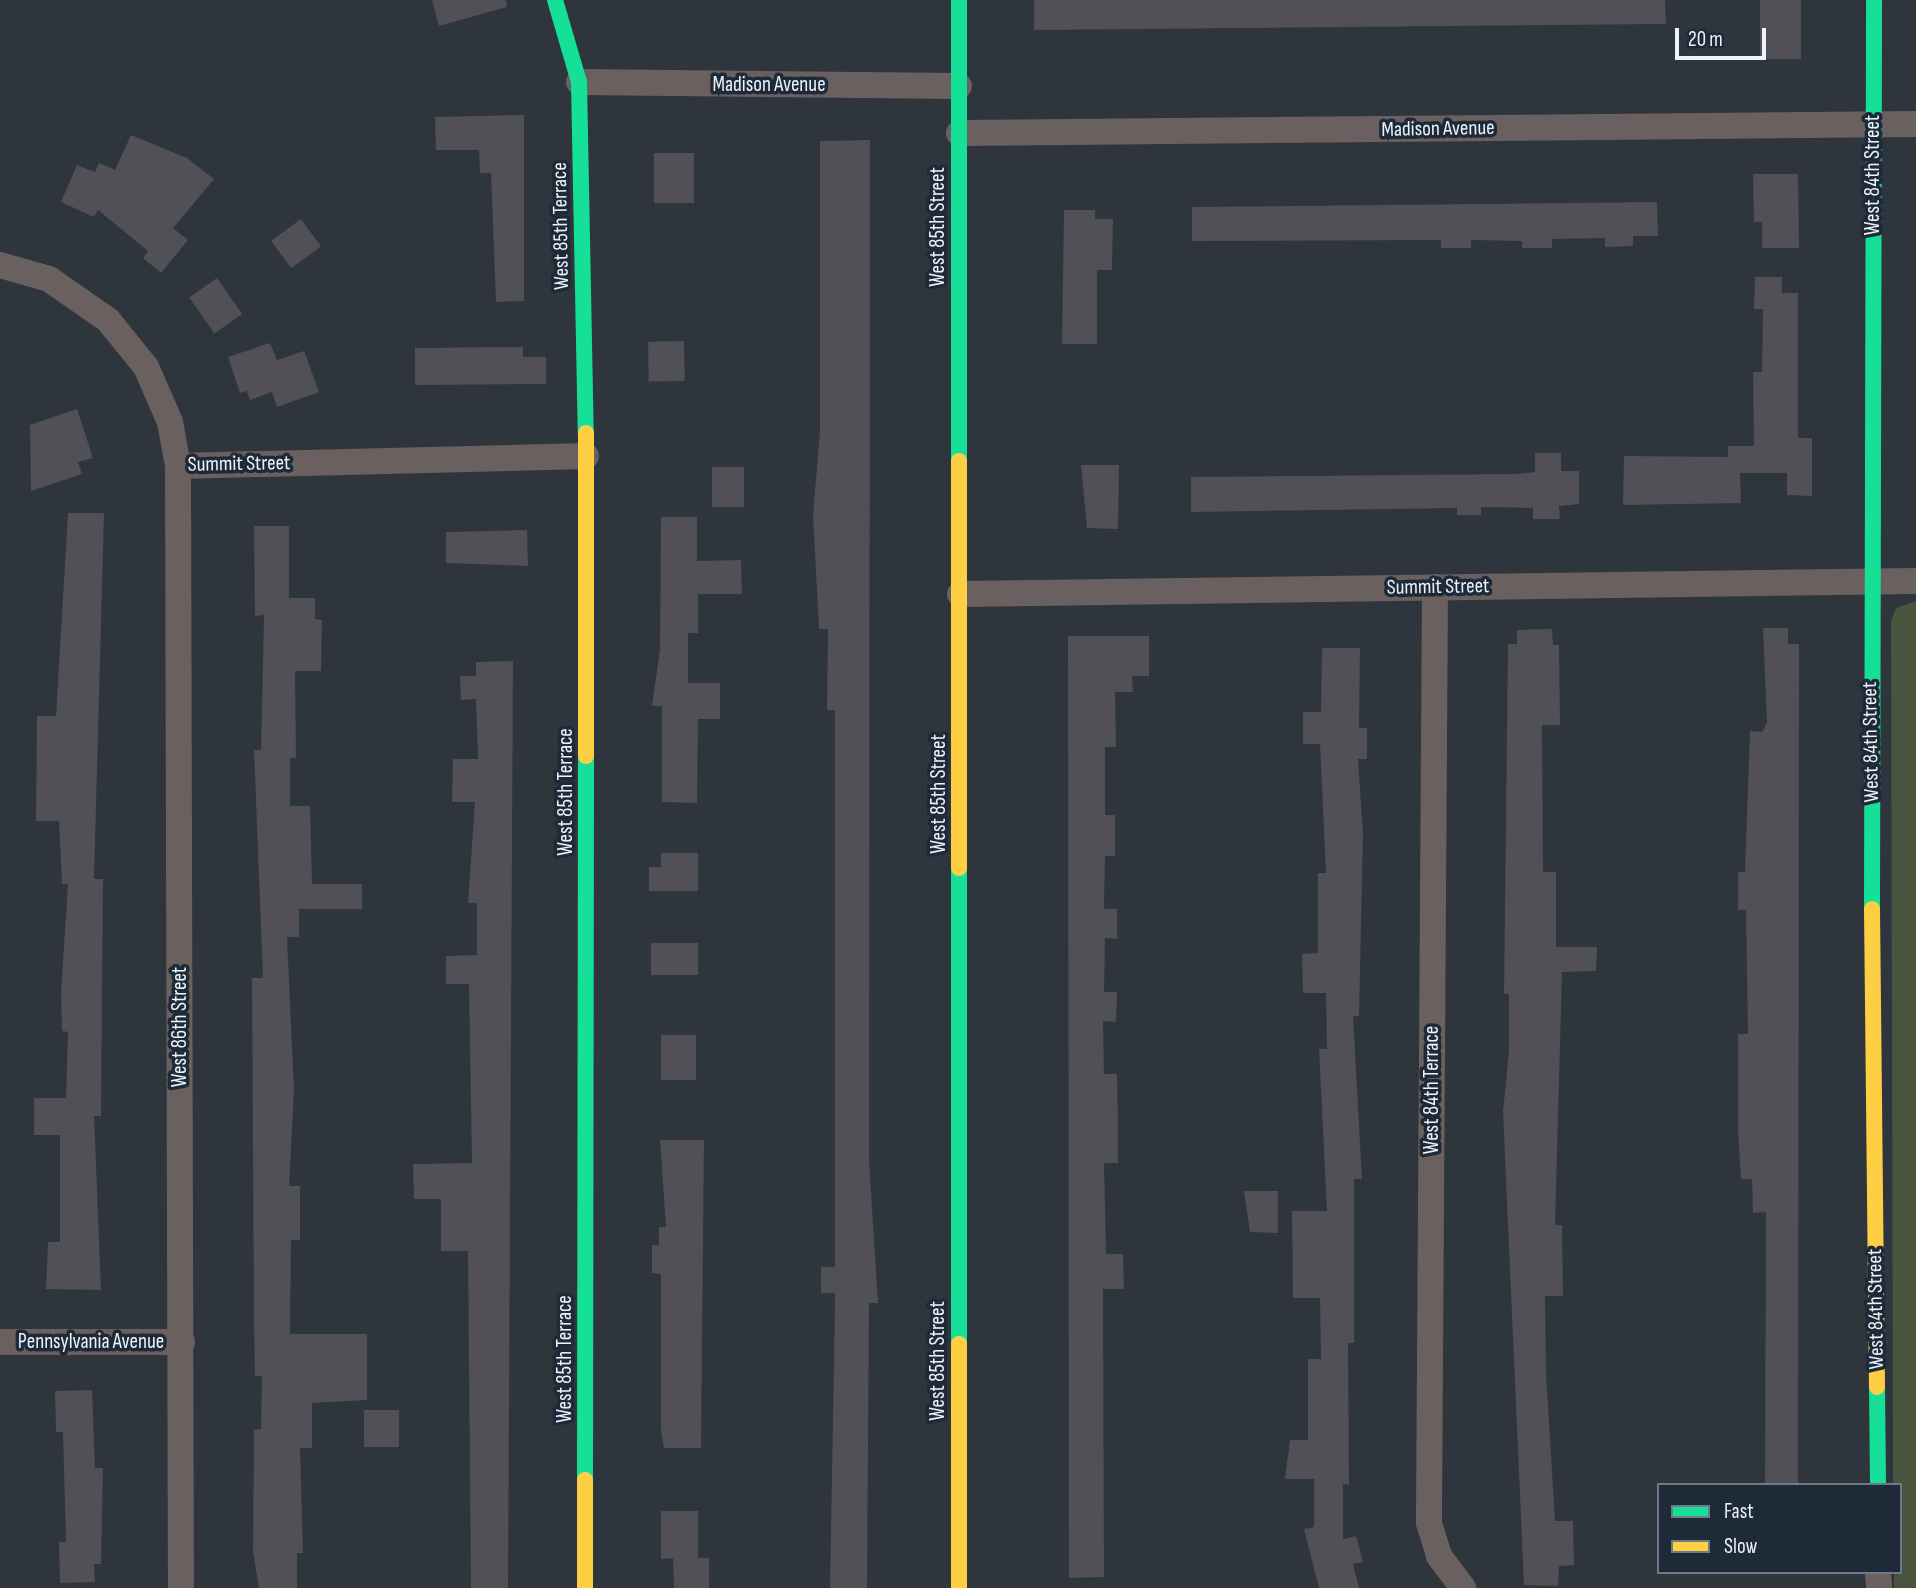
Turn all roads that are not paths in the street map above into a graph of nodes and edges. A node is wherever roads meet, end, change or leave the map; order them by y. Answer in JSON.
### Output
{"nodes":[{"id":1,"x":555,"y":0,"type":"edge"},
{"id":2,"x":959,"y":0,"type":"edge"},
{"id":3,"x":1874,"y":0,"type":"edge"},
{"id":4,"x":579,"y":82,"type":"junction"},
{"id":5,"x":959,"y":86,"type":"junction"},
{"id":6,"x":1874,"y":124,"type":"junction"},
{"id":7,"x":1916,"y":124,"type":"edge"},
{"id":8,"x":959,"y":133,"type":"junction"},
{"id":9,"x":0,"y":265,"type":"edge"},
{"id":10,"x":586,"y":456,"type":"junction"},
{"id":11,"x":177,"y":467,"type":"junction"},
{"id":12,"x":1916,"y":581,"type":"edge"},
{"id":13,"x":1870,"y":582,"type":"junction"},
{"id":14,"x":1435,"y":587,"type":"junction"},
{"id":15,"x":960,"y":594,"type":"junction"},
{"id":16,"x":0,"y":1342,"type":"edge"},
{"id":17,"x":182,"y":1342,"type":"junction"},
{"id":18,"x":1878,"y":1483,"type":"edge"},
{"id":19,"x":1462,"y":1586,"type":"edge"},
{"id":20,"x":181,"y":1588,"type":"edge"},
{"id":21,"x":586,"y":1588,"type":"edge"},
{"id":22,"x":958,"y":1588,"type":"edge"}],
"edges":[{"from":1,"to":4,"type":"street","name":"West 85th Terrace"},
{"from":2,"to":5,"type":"street","name":"West 85th Street"},
{"from":3,"to":6,"type":"street","name":"West 84th Street"},
{"from":4,"to":5,"type":"street","name":"Madison Avenue"},
{"from":4,"to":10,"type":"street","name":"West 85th Terrace"},
{"from":5,"to":8,"type":"street","name":"West 85th Street"},
{"from":6,"to":7,"type":"street","name":"Madison Avenue"},
{"from":6,"to":8,"type":"street","name":"Madison Avenue"},
{"from":6,"to":13,"type":"street","name":"West 84th Street"},
{"from":8,"to":15,"type":"street","name":"West 85th Street"},
{"from":9,"to":11,"type":"street","name":"Summit Street"},
{"from":10,"to":11,"type":"street","name":"Summit Street"},
{"from":10,"to":21,"type":"street","name":"West 85th Terrace"},
{"from":11,"to":17,"type":"street","name":"West 86th Street"},
{"from":12,"to":13,"type":"street","name":"Summit Street"},
{"from":13,"to":14,"type":"street","name":"Summit Street"},
{"from":13,"to":18,"type":"street","name":"West 84th Street"},
{"from":14,"to":15,"type":"street","name":"Summit Street"},
{"from":14,"to":19,"type":"street","name":"West 84th Terrace"},
{"from":15,"to":22,"type":"street","name":"West 85th Street"},
{"from":16,"to":17,"type":"street","name":"Pennsylvania Avenue"},
{"from":17,"to":20,"type":"street","name":"West 86th Street"}]}
